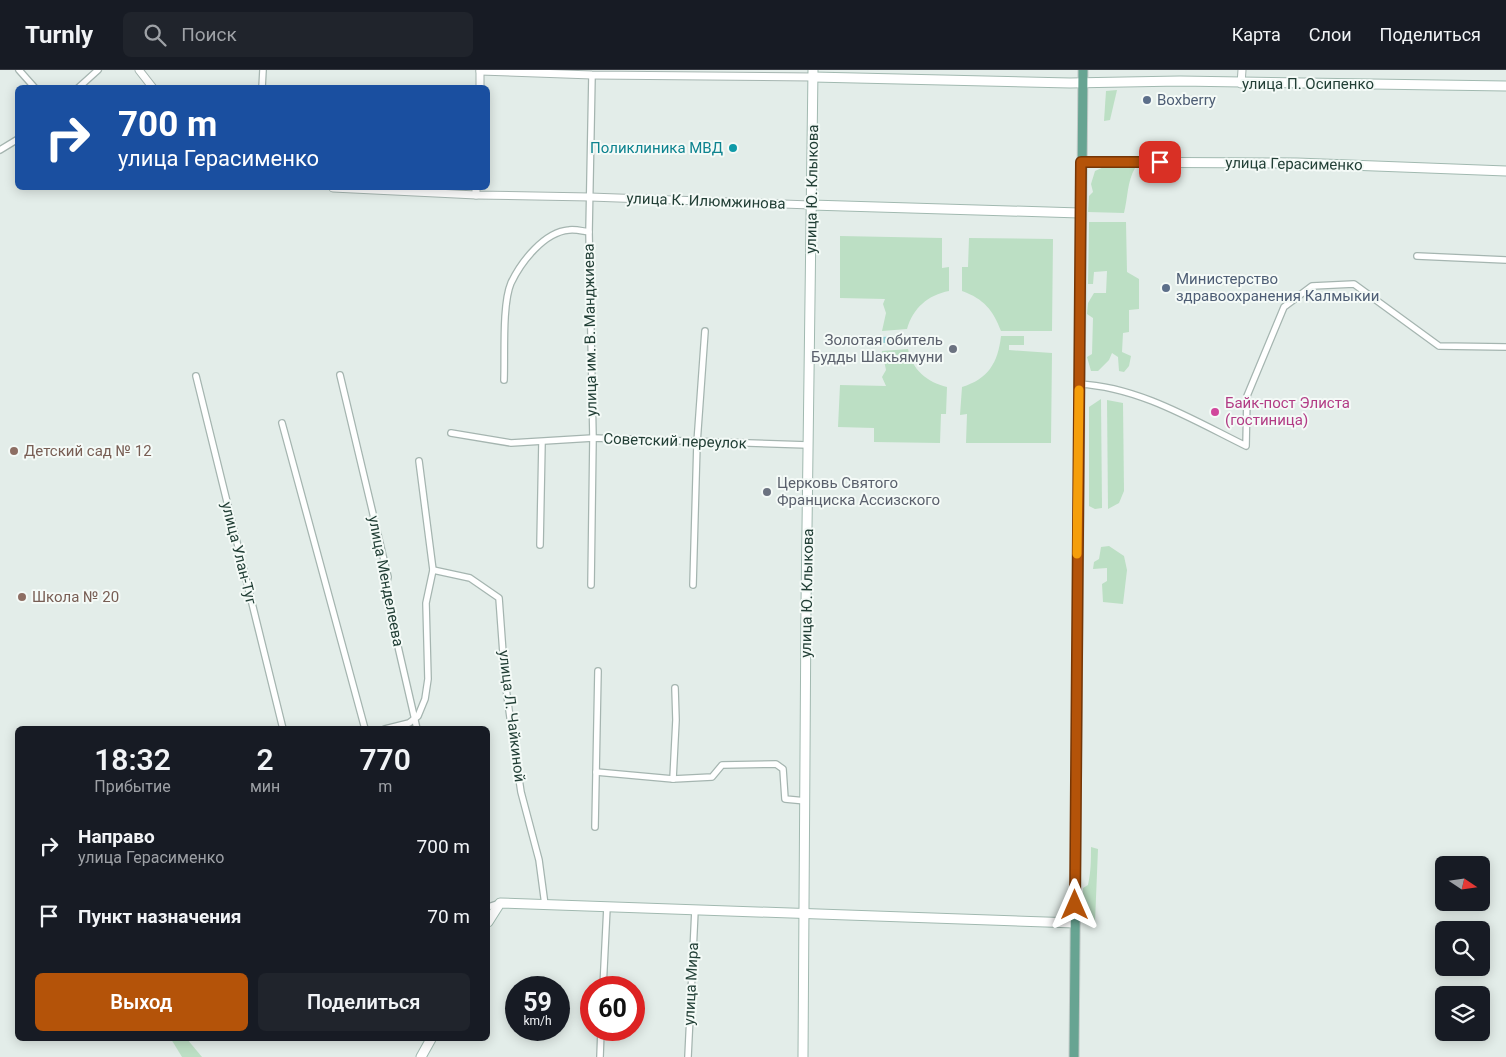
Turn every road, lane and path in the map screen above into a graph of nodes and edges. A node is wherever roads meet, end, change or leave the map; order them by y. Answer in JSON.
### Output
{"nodes":[{"id":1,"x":19,"y":70,"type":"edge"},
{"id":2,"x":98,"y":70,"type":"edge"},
{"id":3,"x":139,"y":70,"type":"edge"},
{"id":4,"x":263,"y":70,"type":"edge"},
{"id":5,"x":1083,"y":70,"type":"edge"},
{"id":6,"x":1242,"y":70,"type":"edge"},
{"id":7,"x":480,"y":71,"type":"edge"},
{"id":8,"x":813,"y":74,"type":"edge"},
{"id":9,"x":592,"y":76,"type":"junction"},
{"id":10,"x":1082,"y":82,"type":"junction"},
{"id":11,"x":1241,"y":84,"type":"junction"},
{"id":12,"x":32,"y":85,"type":"edge"},
{"id":13,"x":81,"y":85,"type":"edge"},
{"id":14,"x":151,"y":85,"type":"edge"},
{"id":15,"x":262,"y":85,"type":"edge"},
{"id":16,"x":480,"y":85,"type":"edge"},
{"id":17,"x":1506,"y":86,"type":"edge"},
{"id":18,"x":15,"y":141,"type":"edge"},
{"id":19,"x":0,"y":150,"type":"edge"},
{"id":20,"x":1081,"y":162,"type":"junction"},
{"id":21,"x":1506,"y":171,"type":"edge"},
{"id":22,"x":428,"y":190,"type":"edge"},
{"id":23,"x":476,"y":191,"type":"edge"},
{"id":24,"x":590,"y":197,"type":"junction"},
{"id":25,"x":811,"y":205,"type":"junction"},
{"id":26,"x":1080,"y":214,"type":"junction"},
{"id":27,"x":588,"y":232,"type":"junction"},
{"id":28,"x":1417,"y":256,"type":"dead end"},
{"id":29,"x":1506,"y":260,"type":"edge"},
{"id":30,"x":705,"y":331,"type":"dead end"},
{"id":31,"x":1506,"y":348,"type":"edge"},
{"id":32,"x":340,"y":375,"type":"dead end"},
{"id":33,"x":196,"y":376,"type":"dead end"},
{"id":34,"x":504,"y":380,"type":"dead end"},
{"id":35,"x":1079,"y":384,"type":"junction"},
{"id":36,"x":282,"y":423,"type":"dead end"},
{"id":37,"x":451,"y":433,"type":"dead end"},
{"id":38,"x":592,"y":438,"type":"junction"},
{"id":39,"x":542,"y":442,"type":"junction"},
{"id":40,"x":697,"y":443,"type":"junction"},
{"id":41,"x":808,"y":445,"type":"junction"},
{"id":42,"x":419,"y":461,"type":"dead end"},
{"id":43,"x":540,"y":545,"type":"dead end"},
{"id":44,"x":433,"y":570,"type":"junction"},
{"id":45,"x":591,"y":585,"type":"dead end"},
{"id":46,"x":693,"y":585,"type":"dead end"},
{"id":47,"x":598,"y":671,"type":"dead end"},
{"id":48,"x":675,"y":688,"type":"dead end"},
{"id":49,"x":415,"y":718,"type":"junction"},
{"id":50,"x":282,"y":726,"type":"edge"},
{"id":51,"x":364,"y":726,"type":"edge"},
{"id":52,"x":397,"y":726,"type":"edge"},
{"id":53,"x":416,"y":726,"type":"edge"},
{"id":54,"x":596,"y":772,"type":"junction"},
{"id":55,"x":673,"y":778,"type":"junction"},
{"id":56,"x":806,"y":801,"type":"junction"},
{"id":57,"x":595,"y":827,"type":"dead end"},
{"id":58,"x":500,"y":904,"type":"junction"},
{"id":59,"x":545,"y":905,"type":"junction"},
{"id":60,"x":490,"y":907,"type":"edge"},
{"id":61,"x":607,"y":907,"type":"junction"},
{"id":62,"x":695,"y":910,"type":"junction"},
{"id":63,"x":805,"y":914,"type":"junction"},
{"id":64,"x":490,"y":919,"type":"edge"},
{"id":65,"x":1075,"y":923,"type":"junction"},
{"id":66,"x":604,"y":976,"type":"edge"},
{"id":67,"x":430,"y":1041,"type":"edge"},
{"id":68,"x":601,"y":1041,"type":"edge"},
{"id":69,"x":421,"y":1057,"type":"edge"},
{"id":70,"x":600,"y":1057,"type":"edge"},
{"id":71,"x":688,"y":1057,"type":"edge"},
{"id":72,"x":803,"y":1057,"type":"edge"},
{"id":73,"x":1074,"y":1057,"type":"edge"}],
"edges":[{"from":1,"to":12,"type":"street"},
{"from":2,"to":13,"type":"street"},
{"from":3,"to":14,"type":"street"},
{"from":4,"to":15,"type":"street"},
{"from":5,"to":10,"type":"main road"},
{"from":6,"to":11,"type":"street"},
{"from":7,"to":9,"type":"street","name":"улица П. Осипенко"},
{"from":7,"to":16,"type":"street"},
{"from":8,"to":9,"type":"street","name":"улица П. Осипенко"},
{"from":8,"to":10,"type":"main road","name":"улица П. Осипенко"},
{"from":8,"to":25,"type":"main road","name":"улица Ю. Клыкова"},
{"from":9,"to":24,"type":"street","name":"улица им. В. Манджиева"},
{"from":10,"to":11,"type":"main road","name":"улица П. Осипенко"},
{"from":10,"to":20,"type":"main road"},
{"from":11,"to":17,"type":"main road","name":"улица П. Осипенко"},
{"from":18,"to":19,"type":"street"},
{"from":20,"to":21,"type":"main road","name":"улица Герасименко"},
{"from":20,"to":26,"type":"main road"},
{"from":22,"to":23,"type":"street","name":"улица К. Илюмжинова"},
{"from":23,"to":24,"type":"street","name":"улица К. Илюмжинова"},
{"from":24,"to":25,"type":"street","name":"улица К. Илюмжинова"},
{"from":24,"to":27,"type":"street","name":"улица им. В. Манджиева"},
{"from":25,"to":26,"type":"main road","name":"улица К. Илюмжинова"},
{"from":25,"to":41,"type":"main road","name":"улица Ю. Клыкова"},
{"from":26,"to":35,"type":"main road"},
{"from":27,"to":34,"type":"street"},
{"from":27,"to":38,"type":"street","name":"улица им. В. Манджиева"},
{"from":28,"to":29,"type":"street"},
{"from":30,"to":40,"type":"street"},
{"from":31,"to":35,"type":"street"},
{"from":32,"to":49,"type":"street","name":"улица Менделеева"},
{"from":33,"to":50,"type":"street","name":"улица Улан-Туг"},
{"from":35,"to":65,"type":"main road"},
{"from":36,"to":51,"type":"street"},
{"from":37,"to":39,"type":"street","name":"Советский переулок"},
{"from":38,"to":39,"type":"street","name":"Советский переулок"},
{"from":38,"to":40,"type":"street","name":"Советский переулок"},
{"from":38,"to":45,"type":"street","name":"улица им. В. Манджиева"},
{"from":39,"to":43,"type":"street"},
{"from":40,"to":41,"type":"street","name":"Советский переулок"},
{"from":40,"to":46,"type":"street"},
{"from":41,"to":56,"type":"main road","name":"улица Ю. Клыкова"},
{"from":42,"to":44,"type":"street"},
{"from":44,"to":49,"type":"street"},
{"from":44,"to":59,"type":"street","name":"улица Л. Чайкиной"},
{"from":47,"to":54,"type":"street"},
{"from":48,"to":55,"type":"street"},
{"from":49,"to":52,"type":"street"},
{"from":49,"to":53,"type":"street","name":"улица Менделеева"},
{"from":54,"to":55,"type":"street"},
{"from":54,"to":57,"type":"street"},
{"from":55,"to":56,"type":"street"},
{"from":56,"to":63,"type":"main road","name":"улица Ю. Клыкова"},
{"from":58,"to":59,"type":"main road"},
{"from":58,"to":60,"type":"street"},
{"from":58,"to":64,"type":"main road"},
{"from":59,"to":61,"type":"main road"},
{"from":61,"to":62,"type":"main road"},
{"from":61,"to":66,"type":"street"},
{"from":62,"to":63,"type":"main road"},
{"from":62,"to":71,"type":"street","name":"улица Мира"},
{"from":63,"to":65,"type":"main road"},
{"from":63,"to":72,"type":"main road","name":"улица Ю. Клыкова"},
{"from":65,"to":73,"type":"main road"},
{"from":67,"to":69,"type":"main road"},
{"from":68,"to":70,"type":"street"}]}
